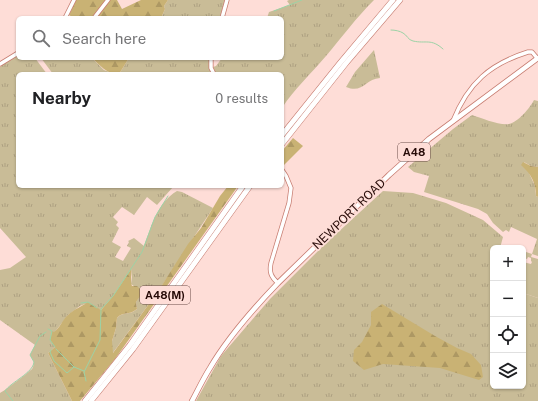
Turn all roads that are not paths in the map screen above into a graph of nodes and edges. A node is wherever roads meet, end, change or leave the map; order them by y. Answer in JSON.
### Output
{"nodes":[{"id":1,"x":74,"y":0,"type":"edge"},
{"id":2,"x":108,"y":0,"type":"edge"},
{"id":3,"x":226,"y":0,"type":"edge"},
{"id":4,"x":393,"y":0,"type":"edge"},
{"id":5,"x":400,"y":0,"type":"edge"},
{"id":6,"x":67,"y":16,"type":"edge"},
{"id":7,"x":96,"y":16,"type":"edge"},
{"id":8,"x":222,"y":16,"type":"edge"},
{"id":9,"x":16,"y":54,"type":"edge"},
{"id":10,"x":538,"y":58,"type":"edge"},
{"id":11,"x":211,"y":60,"type":"edge"},
{"id":12,"x":0,"y":64,"type":"edge"},
{"id":13,"x":213,"y":72,"type":"edge"},
{"id":14,"x":452,"y":122,"type":"junction"},
{"id":15,"x":284,"y":133,"type":"edge"},
{"id":16,"x":284,"y":141,"type":"edge"},
{"id":17,"x":284,"y":173,"type":"edge"},
{"id":18,"x":242,"y":188,"type":"edge"},
{"id":19,"x":249,"y":188,"type":"edge"},
{"id":20,"x":278,"y":283,"type":"junction"},
{"id":21,"x":84,"y":401,"type":"edge"},
{"id":22,"x":92,"y":401,"type":"edge"},
{"id":23,"x":192,"y":401,"type":"edge"}],
"edges":[{"from":1,"to":6,"type":"street"},
{"from":2,"to":7,"type":"street"},
{"from":3,"to":8,"type":"street"},
{"from":4,"to":15,"type":"highway"},
{"from":5,"to":16,"type":"highway"},
{"from":9,"to":12,"type":"street"},
{"from":10,"to":14,"type":"main road","name":"NEWPORT ROAD","number":"A48"},
{"from":10,"to":14,"type":"street"},
{"from":11,"to":13,"type":"street"},
{"from":14,"to":20,"type":"main road","name":"NEWPORT ROAD","number":"A48"},
{"from":17,"to":20,"type":"street"},
{"from":18,"to":21,"type":"highway","number":"A48(M)"},
{"from":19,"to":22,"type":"highway","number":"A48(M)"},
{"from":20,"to":23,"type":"main road","name":"NEWPORT ROAD","number":"A48"}]}
